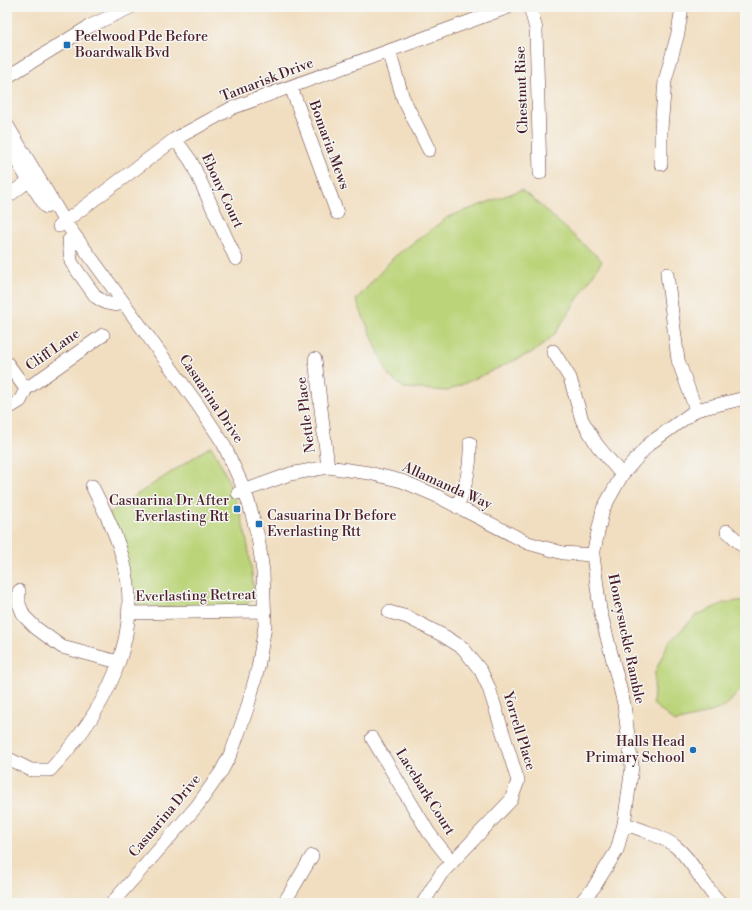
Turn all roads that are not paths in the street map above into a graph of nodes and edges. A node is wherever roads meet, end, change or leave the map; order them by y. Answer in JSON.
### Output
{"nodes":[{"id":1,"x":110,"y":7,"type":"edge"},
{"id":2,"x":131,"y":7,"type":"edge"},
{"id":3,"x":509,"y":7,"type":"edge"},
{"id":4,"x":530,"y":7,"type":"edge"},
{"id":5,"x":682,"y":7,"type":"edge"},
{"id":6,"x":389,"y":50,"type":"junction"},
{"id":7,"x":7,"y":66,"type":"edge"},
{"id":8,"x":7,"y":77,"type":"edge"},
{"id":9,"x":292,"y":87,"type":"junction"},
{"id":10,"x":7,"y":126,"type":"edge"},
{"id":11,"x":175,"y":139,"type":"junction"},
{"id":12,"x":7,"y":146,"type":"edge"},
{"id":13,"x":429,"y":150,"type":"dead end"},
{"id":14,"x":661,"y":164,"type":"dead end"},
{"id":15,"x":540,"y":173,"type":"dead end"},
{"id":16,"x":33,"y":178,"type":"junction"},
{"id":17,"x":7,"y":197,"type":"edge"},
{"id":18,"x":337,"y":213,"type":"dead end"},
{"id":19,"x":62,"y":224,"type":"junction"},
{"id":20,"x":236,"y":259,"type":"dead end"},
{"id":21,"x":667,"y":274,"type":"dead end"},
{"id":22,"x":103,"y":336,"type":"dead end"},
{"id":23,"x":553,"y":351,"type":"dead end"},
{"id":24,"x":315,"y":359,"type":"dead end"},
{"id":25,"x":7,"y":363,"type":"edge"},
{"id":26,"x":26,"y":389,"type":"junction"},
{"id":27,"x":745,"y":398,"type":"edge"},
{"id":28,"x":7,"y":409,"type":"edge"},
{"id":29,"x":696,"y":410,"type":"junction"},
{"id":30,"x":470,"y":443,"type":"dead end"},
{"id":31,"x":328,"y":467,"type":"junction"},
{"id":32,"x":622,"y":475,"type":"junction"},
{"id":33,"x":92,"y":486,"type":"dead end"},
{"id":34,"x":241,"y":492,"type":"junction"},
{"id":35,"x":457,"y":507,"type":"junction"},
{"id":36,"x":727,"y":531,"type":"dead end"},
{"id":37,"x":745,"y":548,"type":"edge"},
{"id":38,"x":593,"y":555,"type":"junction"},
{"id":39,"x":19,"y":591,"type":"dead end"},
{"id":40,"x":261,"y":611,"type":"junction"},
{"id":41,"x":389,"y":612,"type":"dead end"},
{"id":42,"x":128,"y":613,"type":"junction"},
{"id":43,"x":118,"y":662,"type":"junction"},
{"id":44,"x":372,"y":738,"type":"dead end"},
{"id":45,"x":7,"y":758,"type":"edge"},
{"id":46,"x":624,"y":824,"type":"junction"},
{"id":47,"x":312,"y":856,"type":"dead end"},
{"id":48,"x":452,"y":862,"type":"junction"},
{"id":49,"x":102,"y":903,"type":"edge"},
{"id":50,"x":112,"y":903,"type":"edge"},
{"id":51,"x":284,"y":903,"type":"edge"},
{"id":52,"x":423,"y":903,"type":"edge"},
{"id":53,"x":580,"y":903,"type":"edge"},
{"id":54,"x":721,"y":903,"type":"edge"}],
"edges":[{"from":1,"to":7,"type":"street"},
{"from":2,"to":8,"type":"street"},
{"from":3,"to":6,"type":"street","name":"Tamarisk Drive"},
{"from":4,"to":15,"type":"street","name":"Chestnut Rise"},
{"from":5,"to":14,"type":"street"},
{"from":6,"to":9,"type":"street","name":"Tamarisk Drive"},
{"from":6,"to":13,"type":"street"},
{"from":9,"to":11,"type":"street","name":"Tamarisk Drive"},
{"from":9,"to":18,"type":"street","name":"Bomaria Mews"},
{"from":10,"to":16,"type":"street","name":"Casuarina Drive"},
{"from":11,"to":19,"type":"street","name":"Tamarisk Drive"},
{"from":11,"to":20,"type":"street","name":"Ebony Court"},
{"from":12,"to":16,"type":"street","name":"Casuarina Drive"},
{"from":16,"to":17,"type":"street"},
{"from":16,"to":19,"type":"street","name":"Casuarina Drive"},
{"from":19,"to":34,"type":"street","name":"Casuarina Drive"},
{"from":19,"to":34,"type":"street","name":"Casuarina Drive"},
{"from":21,"to":29,"type":"street"},
{"from":22,"to":26,"type":"street","name":"Cliff Lane"},
{"from":23,"to":32,"type":"street"},
{"from":24,"to":31,"type":"street","name":"Nettle Place"},
{"from":25,"to":26,"type":"street"},
{"from":26,"to":28,"type":"street","name":"Cliff Lane"},
{"from":27,"to":29,"type":"street","name":"Honeysuckle Ramble"},
{"from":29,"to":32,"type":"street","name":"Honeysuckle Ramble"},
{"from":30,"to":35,"type":"street"},
{"from":31,"to":34,"type":"street","name":"Allamanda Way"},
{"from":31,"to":35,"type":"street","name":"Allamanda Way"},
{"from":32,"to":38,"type":"street","name":"Honeysuckle Ramble"},
{"from":33,"to":42,"type":"street","name":"Everlasting Retreat"},
{"from":34,"to":40,"type":"street","name":"Casuarina Drive"},
{"from":35,"to":38,"type":"street","name":"Allamanda Way"},
{"from":36,"to":37,"type":"street"},
{"from":38,"to":46,"type":"street","name":"Honeysuckle Ramble"},
{"from":39,"to":43,"type":"street"},
{"from":40,"to":42,"type":"street","name":"Everlasting Retreat"},
{"from":40,"to":49,"type":"street","name":"Casuarina Drive"},
{"from":40,"to":50,"type":"street","name":"Casuarina Drive"},
{"from":41,"to":48,"type":"street","name":"Yorrell Place"},
{"from":42,"to":43,"type":"street","name":"Everlasting Retreat"},
{"from":43,"to":45,"type":"street","name":"Everlasting Retreat"},
{"from":44,"to":48,"type":"street","name":"Lacebark Court"},
{"from":46,"to":53,"type":"street","name":"Honeysuckle Ramble"},
{"from":46,"to":54,"type":"street"},
{"from":47,"to":51,"type":"street"},
{"from":48,"to":52,"type":"street","name":"Yorrell Place"}]}
